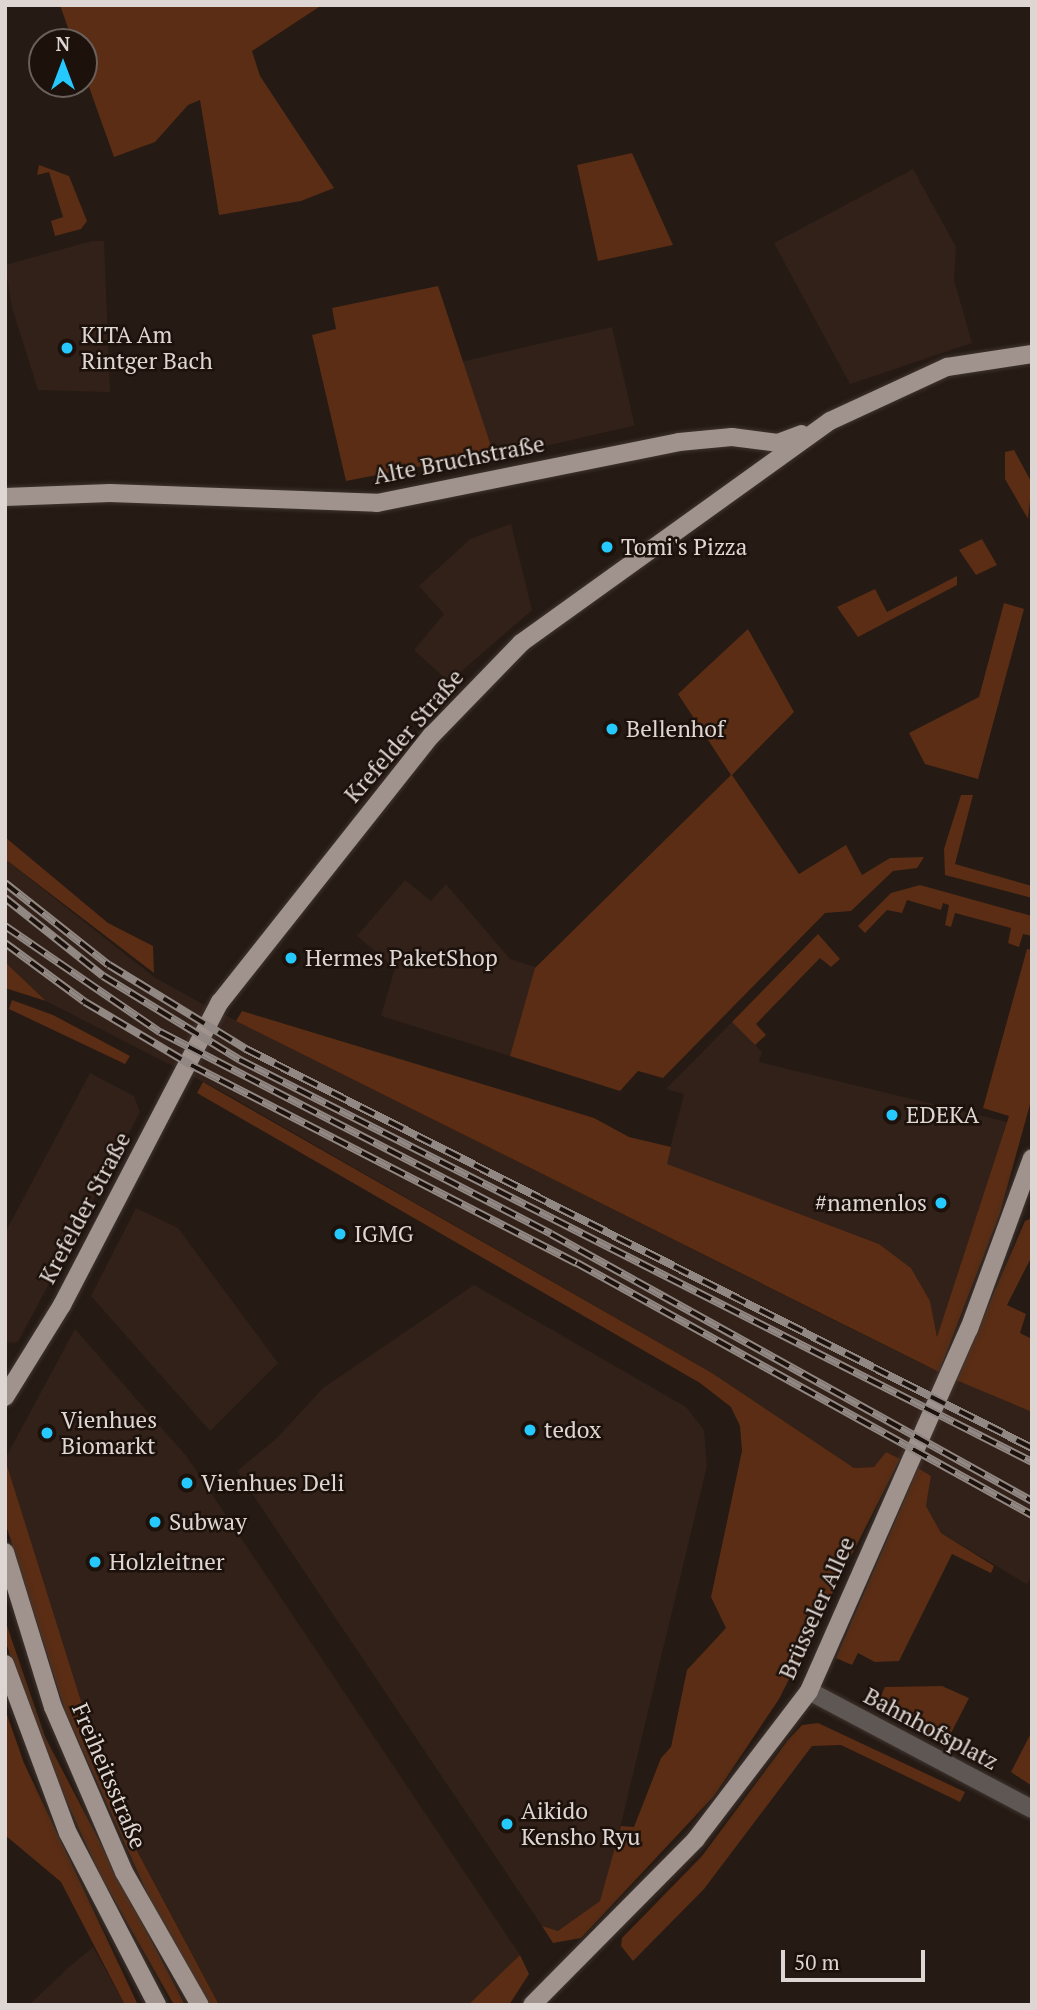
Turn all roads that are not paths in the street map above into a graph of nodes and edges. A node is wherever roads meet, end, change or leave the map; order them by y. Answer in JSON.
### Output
{"nodes":[{"id":1,"x":1032,"y":354,"type":"edge"},
{"id":2,"x":830,"y":421,"type":"junction"},
{"id":3,"x":5,"y":496,"type":"edge"},
{"id":4,"x":1032,"y":1158,"type":"edge"},
{"id":5,"x":13,"y":1375,"type":"edge"},
{"id":6,"x":5,"y":1397,"type":"edge"},
{"id":7,"x":5,"y":1552,"type":"edge"},
{"id":8,"x":5,"y":1664,"type":"edge"},
{"id":9,"x":810,"y":1690,"type":"junction"},
{"id":10,"x":1032,"y":1809,"type":"edge"},
{"id":11,"x":157,"y":2005,"type":"edge"},
{"id":12,"x":200,"y":2005,"type":"edge"},
{"id":13,"x":532,"y":2005,"type":"edge"}],
"edges":[{"from":1,"to":2,"type":"main road","name":"Krefelder Straße"},
{"from":2,"to":3,"type":"main road","name":"Alte Bruchstraße"},
{"from":2,"to":5,"type":"main road","name":"Krefelder Straße"},
{"from":4,"to":9,"type":"main road","name":"Brüsseler Allee"},
{"from":5,"to":6,"type":"main road","name":"Krefelder Straße"},
{"from":7,"to":12,"type":"main road","name":"Freiheitsstraße"},
{"from":8,"to":11,"type":"main road"},
{"from":9,"to":10,"type":"street","name":"Bahnhofsplatz"},
{"from":9,"to":13,"type":"main road","name":"Brüsseler Allee"}]}
